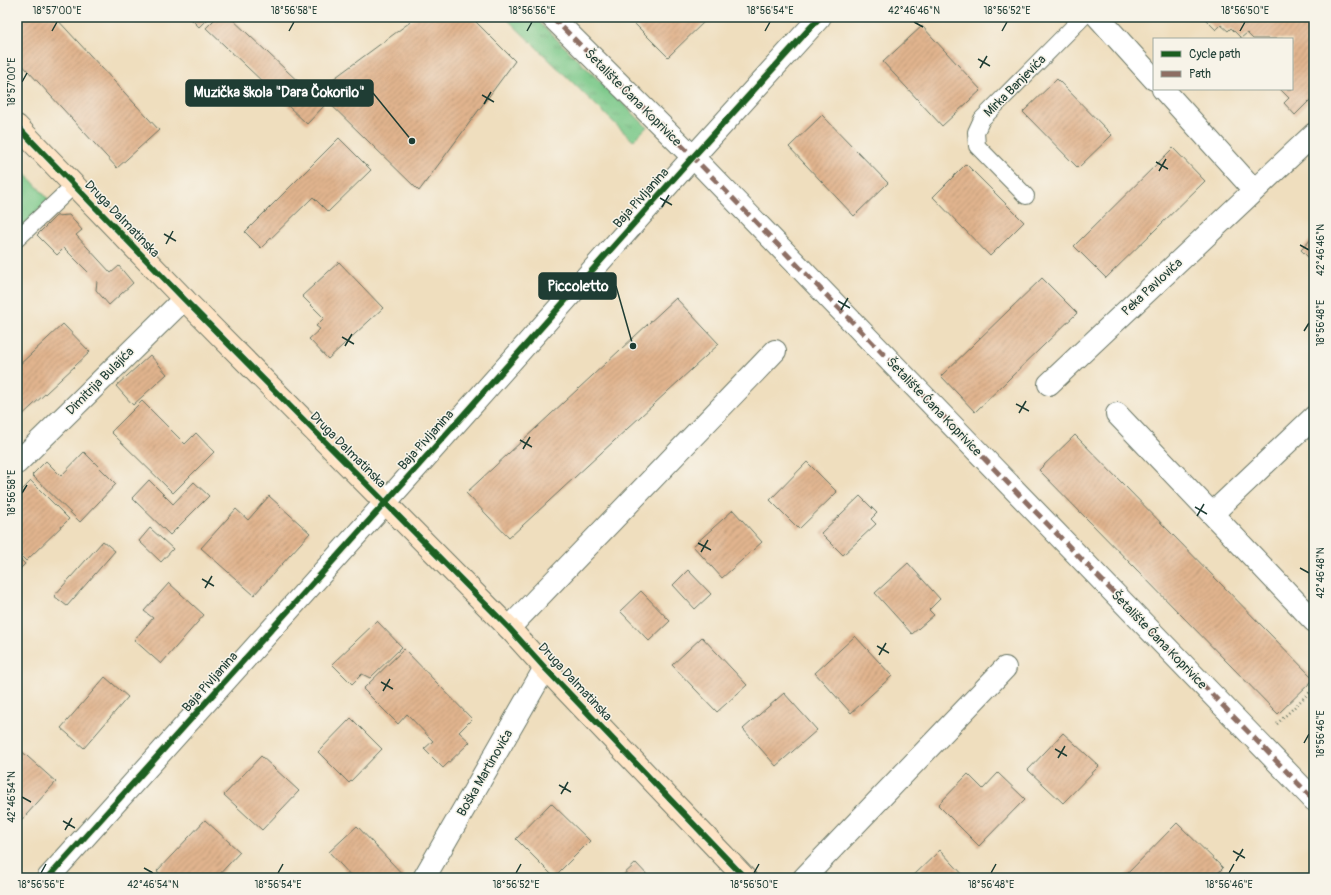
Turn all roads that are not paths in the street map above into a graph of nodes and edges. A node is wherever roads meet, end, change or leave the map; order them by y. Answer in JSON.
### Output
{"nodes":[{"id":1,"x":552,"y":17,"type":"edge"},
{"id":2,"x":820,"y":17,"type":"edge"},
{"id":3,"x":1083,"y":17,"type":"edge"},
{"id":4,"x":1098,"y":17,"type":"edge"},
{"id":5,"x":1153,"y":78,"type":"edge"},
{"id":6,"x":1164,"y":90,"type":"edge"},
{"id":7,"x":17,"y":126,"type":"edge"},
{"id":8,"x":1314,"y":134,"type":"edge"},
{"id":9,"x":693,"y":157,"type":"junction"},
{"id":10,"x":74,"y":185,"type":"junction"},
{"id":11,"x":1254,"y":190,"type":"junction"},
{"id":12,"x":1026,"y":196,"type":"dead end"},
{"id":13,"x":17,"y":239,"type":"edge"},
{"id":14,"x":184,"y":299,"type":"junction"},
{"id":15,"x":775,"y":351,"type":"dead end"},
{"id":16,"x":1049,"y":384,"type":"dead end"},
{"id":17,"x":1117,"y":414,"type":"dead end"},
{"id":18,"x":1314,"y":417,"type":"edge"},
{"id":19,"x":17,"y":463,"type":"edge"},
{"id":20,"x":385,"y":503,"type":"junction"},
{"id":21,"x":1213,"y":514,"type":"junction"},
{"id":22,"x":1314,"y":621,"type":"edge"},
{"id":23,"x":509,"y":628,"type":"junction"},
{"id":24,"x":545,"y":668,"type":"junction"},
{"id":25,"x":1005,"y":668,"type":"dead end"},
{"id":26,"x":1314,"y":800,"type":"edge"},
{"id":27,"x":48,"y":878,"type":"edge"},
{"id":28,"x":424,"y":878,"type":"edge"},
{"id":29,"x":745,"y":878,"type":"edge"},
{"id":30,"x":804,"y":878,"type":"edge"}],
"edges":[{"from":1,"to":9,"type":"street","name":"Šetalište Ćana Koprivice"},
{"from":2,"to":9,"type":"street","name":"Baja Pivljanina"},
{"from":3,"to":12,"type":"lane","name":"Mirka Banjevića"},
{"from":4,"to":5,"type":"street"},
{"from":6,"to":11,"type":"street"},
{"from":7,"to":10,"type":"street","name":"Druga Dalmatinska"},
{"from":8,"to":11,"type":"street","name":"Peka Pavlovića"},
{"from":9,"to":20,"type":"street","name":"Baja Pivljanina"},
{"from":9,"to":26,"type":"street","name":"Šetalište Ćana Koprivice"},
{"from":10,"to":13,"type":"lane"},
{"from":10,"to":14,"type":"street","name":"Druga Dalmatinska"},
{"from":11,"to":16,"type":"street","name":"Peka Pavlovića"},
{"from":14,"to":19,"type":"street","name":"Dimitrija Bulajića"},
{"from":14,"to":20,"type":"street","name":"Druga Dalmatinska"},
{"from":15,"to":23,"type":"street"},
{"from":17,"to":21,"type":"street"},
{"from":18,"to":21,"type":"street"},
{"from":20,"to":23,"type":"street","name":"Druga Dalmatinska"},
{"from":20,"to":27,"type":"street","name":"Baja Pivljanina"},
{"from":21,"to":22,"type":"street"},
{"from":23,"to":24,"type":"street","name":"Druga Dalmatinska"},
{"from":24,"to":28,"type":"street","name":"Boška Martinovića"},
{"from":24,"to":29,"type":"street","name":"Druga Dalmatinska"},
{"from":25,"to":30,"type":"street"}]}
